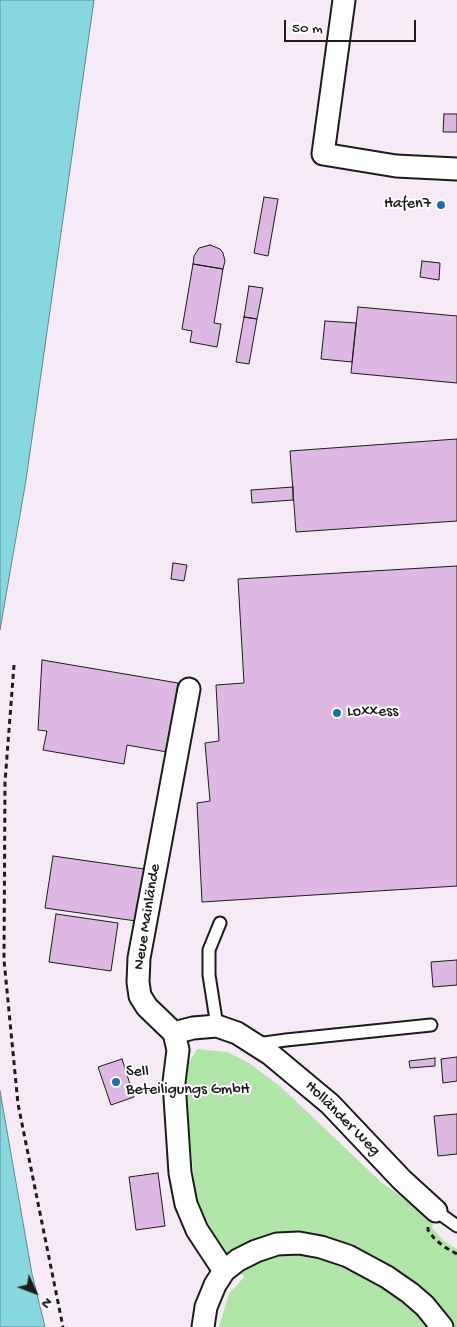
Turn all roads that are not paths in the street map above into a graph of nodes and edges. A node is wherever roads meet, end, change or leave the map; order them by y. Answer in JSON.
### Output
{"nodes":[{"id":1,"x":344,"y":0,"type":"edge"},
{"id":2,"x":457,"y":169,"type":"edge"},
{"id":3,"x":189,"y":689,"type":"dead end"},
{"id":4,"x":220,"y":923,"type":"dead end"},
{"id":5,"x":431,"y":1024,"type":"dead end"},
{"id":6,"x":217,"y":1026,"type":"junction"},
{"id":7,"x":174,"y":1033,"type":"junction"},
{"id":8,"x":255,"y":1045,"type":"junction"},
{"id":9,"x":436,"y":1211,"type":"joint"},
{"id":10,"x":457,"y":1226,"type":"edge"},
{"id":11,"x":224,"y":1272,"type":"junction"},
{"id":12,"x":203,"y":1327,"type":"edge"},
{"id":13,"x":442,"y":1327,"type":"edge"}],
"edges":[{"from":1,"to":2,"type":"street"},
{"from":3,"to":7,"type":"street","name":"Neue Mainlände"},
{"from":4,"to":6,"type":"lane"},
{"from":5,"to":8,"type":"lane"},
{"from":6,"to":7,"type":"street","name":"Holländer Weg"},
{"from":6,"to":8,"type":"street","name":"Holländer Weg"},
{"from":7,"to":11,"type":"street"},
{"from":8,"to":9,"type":"street","name":"Holländer Weg"},
{"from":9,"to":10,"type":"lane","name":"Holländer Weg"},
{"from":11,"to":12,"type":"street"},
{"from":11,"to":13,"type":"street"}]}
